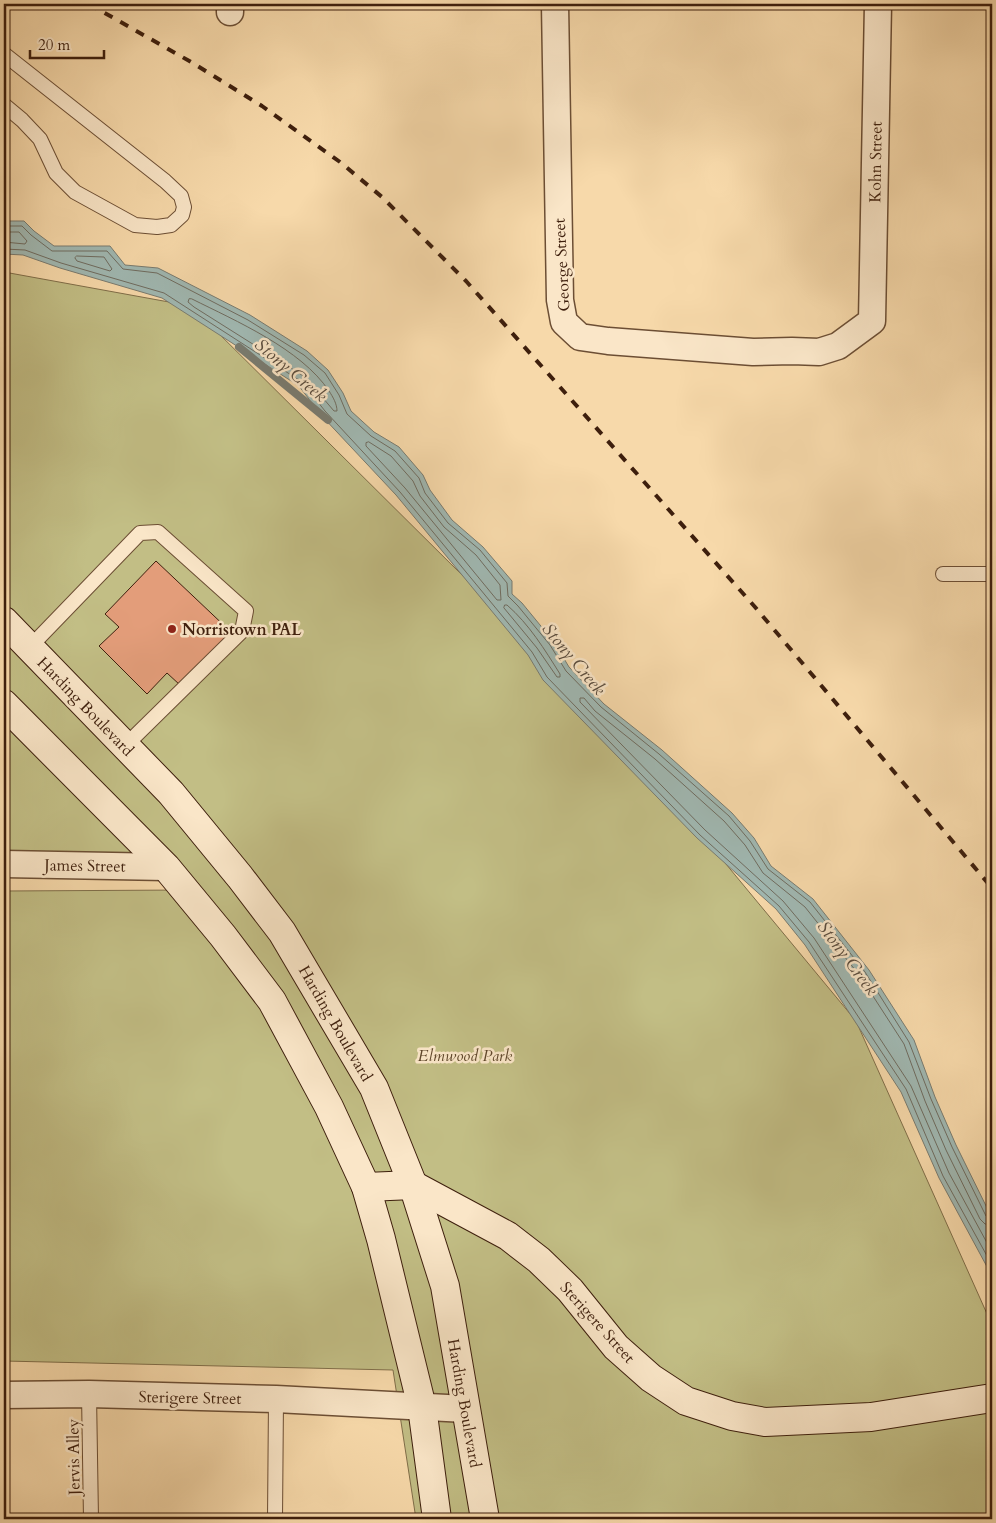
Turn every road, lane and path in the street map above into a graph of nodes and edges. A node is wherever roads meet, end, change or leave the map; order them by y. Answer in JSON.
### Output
{"nodes":[{"id":1,"x":555,"y":4,"type":"edge"},
{"id":2,"x":878,"y":4,"type":"edge"},
{"id":3,"x":4,"y":54,"type":"edge"},
{"id":4,"x":4,"y":105,"type":"edge"},
{"id":5,"x":872,"y":321,"type":"joint"},
{"id":6,"x":943,"y":574,"type":"dead end"},
{"id":7,"x":992,"y":574,"type":"edge"},
{"id":8,"x":4,"y":621,"type":"edge"},
{"id":9,"x":29,"y":648,"type":"junction"},
{"id":10,"x":4,"y":704,"type":"edge"},
{"id":11,"x":125,"y":746,"type":"junction"},
{"id":12,"x":4,"y":864,"type":"edge"},
{"id":13,"x":166,"y":867,"type":"junction"},
{"id":14,"x":413,"y":1185,"type":"junction"},
{"id":15,"x":366,"y":1188,"type":"junction"},
{"id":16,"x":90,"y":1394,"type":"junction"},
{"id":17,"x":4,"y":1395,"type":"edge"},
{"id":18,"x":992,"y":1398,"type":"edge"},
{"id":19,"x":276,"y":1399,"type":"junction"},
{"id":20,"x":422,"y":1407,"type":"junction"},
{"id":21,"x":466,"y":1409,"type":"junction"},
{"id":22,"x":91,"y":1519,"type":"edge"},
{"id":23,"x":275,"y":1519,"type":"edge"},
{"id":24,"x":437,"y":1519,"type":"edge"},
{"id":25,"x":485,"y":1519,"type":"edge"}],
"edges":[{"from":1,"to":5,"type":"street","name":"George Street"},
{"from":2,"to":5,"type":"street","name":"Kohn Street"},
{"from":3,"to":4,"type":"lane"},
{"from":6,"to":7,"type":"lane"},
{"from":8,"to":9,"type":"street","name":"Harding Boulevard"},
{"from":9,"to":11,"type":"street","name":"Harding Boulevard"},
{"from":9,"to":11,"type":"lane"},
{"from":10,"to":13,"type":"street"},
{"from":11,"to":14,"type":"street","name":"Harding Boulevard"},
{"from":12,"to":13,"type":"street","name":"James Street"},
{"from":13,"to":15,"type":"street"},
{"from":14,"to":15,"type":"street"},
{"from":14,"to":18,"type":"street","name":"Sterigere Street"},
{"from":14,"to":21,"type":"street","name":"Harding Boulevard"},
{"from":15,"to":20,"type":"street"},
{"from":16,"to":17,"type":"street","name":"Sterigere Street"},
{"from":16,"to":19,"type":"street","name":"Sterigere Street"},
{"from":16,"to":22,"type":"lane","name":"Jervis Alley"},
{"from":19,"to":20,"type":"street","name":"Sterigere Street"},
{"from":19,"to":23,"type":"lane"},
{"from":20,"to":21,"type":"street","name":"Sterigere Street"},
{"from":20,"to":24,"type":"street"},
{"from":21,"to":25,"type":"street","name":"Harding Boulevard"}]}
